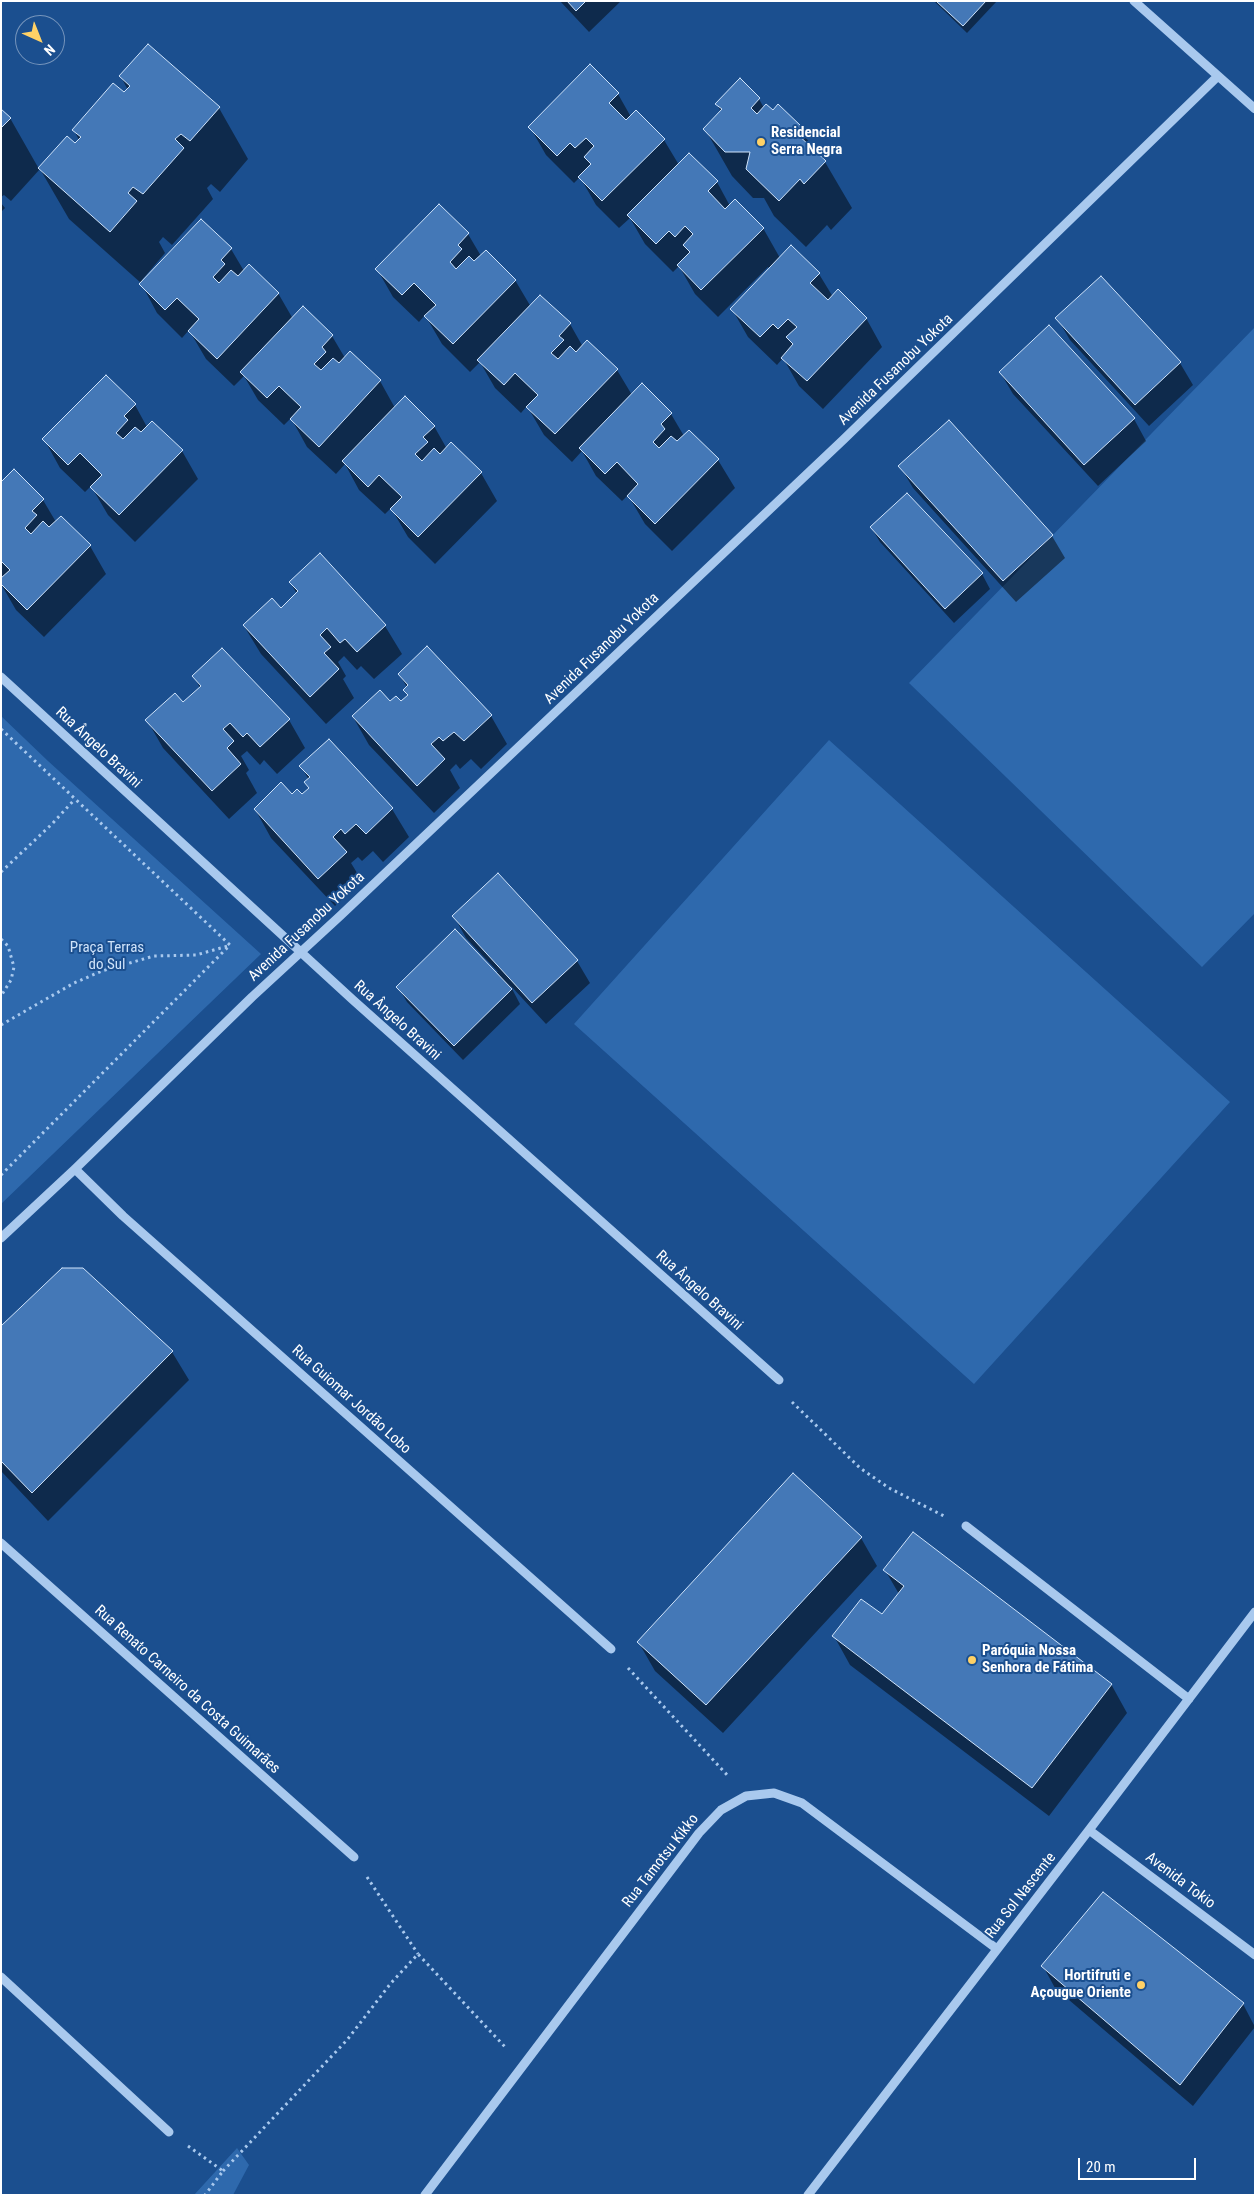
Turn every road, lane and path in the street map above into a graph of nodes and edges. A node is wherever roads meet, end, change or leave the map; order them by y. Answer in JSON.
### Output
{"nodes":[{"id":1,"x":1134,"y":1,"type":"edge"},
{"id":2,"x":1218,"y":76,"type":"junction"},
{"id":3,"x":1255,"y":109,"type":"edge"},
{"id":4,"x":1,"y":677,"type":"edge"},
{"id":5,"x":1,"y":729,"type":"edge"},
{"id":6,"x":75,"y":799,"type":"junction"},
{"id":7,"x":1,"y":872,"type":"edge"},
{"id":8,"x":1,"y":939,"type":"edge"},
{"id":9,"x":230,"y":945,"type":"junction"},
{"id":10,"x":301,"y":952,"type":"junction"},
{"id":11,"x":1,"y":996,"type":"edge"},
{"id":12,"x":2,"y":1023,"type":"edge"},
{"id":13,"x":75,"y":1170,"type":"junction"},
{"id":14,"x":1,"y":1175,"type":"edge"},
{"id":15,"x":1,"y":1238,"type":"edge"},
{"id":16,"x":779,"y":1380,"type":"joint"},
{"id":17,"x":966,"y":1526,"type":"joint"},
{"id":18,"x":1,"y":1543,"type":"edge"},
{"id":19,"x":1255,"y":1612,"type":"edge"},
{"id":20,"x":611,"y":1649,"type":"joint"},
{"id":21,"x":1189,"y":1699,"type":"junction"},
{"id":22,"x":746,"y":1796,"type":"junction"},
{"id":23,"x":1089,"y":1830,"type":"junction"},
{"id":24,"x":354,"y":1857,"type":"joint"},
{"id":25,"x":998,"y":1950,"type":"junction"},
{"id":26,"x":418,"y":1954,"type":"junction"},
{"id":27,"x":1255,"y":1955,"type":"edge"},
{"id":28,"x":1,"y":1977,"type":"edge"},
{"id":29,"x":522,"y":2065,"type":"junction"},
{"id":30,"x":169,"y":2132,"type":"joint"},
{"id":31,"x":223,"y":2172,"type":"junction"},
{"id":32,"x":205,"y":2195,"type":"edge"},
{"id":33,"x":424,"y":2195,"type":"edge"},
{"id":34,"x":808,"y":2195,"type":"edge"}],
"edges":[{"from":1,"to":2,"type":"street"},
{"from":2,"to":3,"type":"street"},
{"from":2,"to":10,"type":"street","name":"Avenida Fusanobu Yokota"},
{"from":4,"to":10,"type":"street","name":"Rua Ângelo Bravini"},
{"from":5,"to":6,"type":"path"},
{"from":6,"to":7,"type":"path"},
{"from":6,"to":9,"type":"path"},
{"from":8,"to":11,"type":"path"},
{"from":9,"to":12,"type":"path"},
{"from":9,"to":14,"type":"path"},
{"from":10,"to":13,"type":"street","name":"Avenida Fusanobu Yokota"},
{"from":10,"to":16,"type":"street","name":"Rua Ângelo Bravini"},
{"from":13,"to":15,"type":"street","name":"Avenida Fusanobu Yokota"},
{"from":13,"to":20,"type":"street","name":"Rua Guiomar Jordão Lobo"},
{"from":16,"to":17,"type":"path"},
{"from":17,"to":21,"type":"street"},
{"from":18,"to":24,"type":"street","name":"Rua Renato Carneiro da Costa Guimarães"},
{"from":19,"to":21,"type":"street","name":"Rua Sol Nascente"},
{"from":20,"to":22,"type":"path"},
{"from":21,"to":23,"type":"street","name":"Rua Sol Nascente"},
{"from":22,"to":25,"type":"street","name":"Rua Tamotsu Kikko"},
{"from":22,"to":29,"type":"street","name":"Rua Tamotsu Kikko"},
{"from":23,"to":25,"type":"street","name":"Rua Sol Nascente"},
{"from":23,"to":27,"type":"street","name":"Avenida Tokio"},
{"from":24,"to":26,"type":"path"},
{"from":25,"to":34,"type":"street","name":"Rua Sol Nascente"},
{"from":26,"to":29,"type":"path"},
{"from":26,"to":31,"type":"path"},
{"from":28,"to":30,"type":"street"},
{"from":29,"to":33,"type":"street","name":"Rua Tamotsu Kikko"},
{"from":30,"to":31,"type":"path"},
{"from":31,"to":32,"type":"path"}]}
